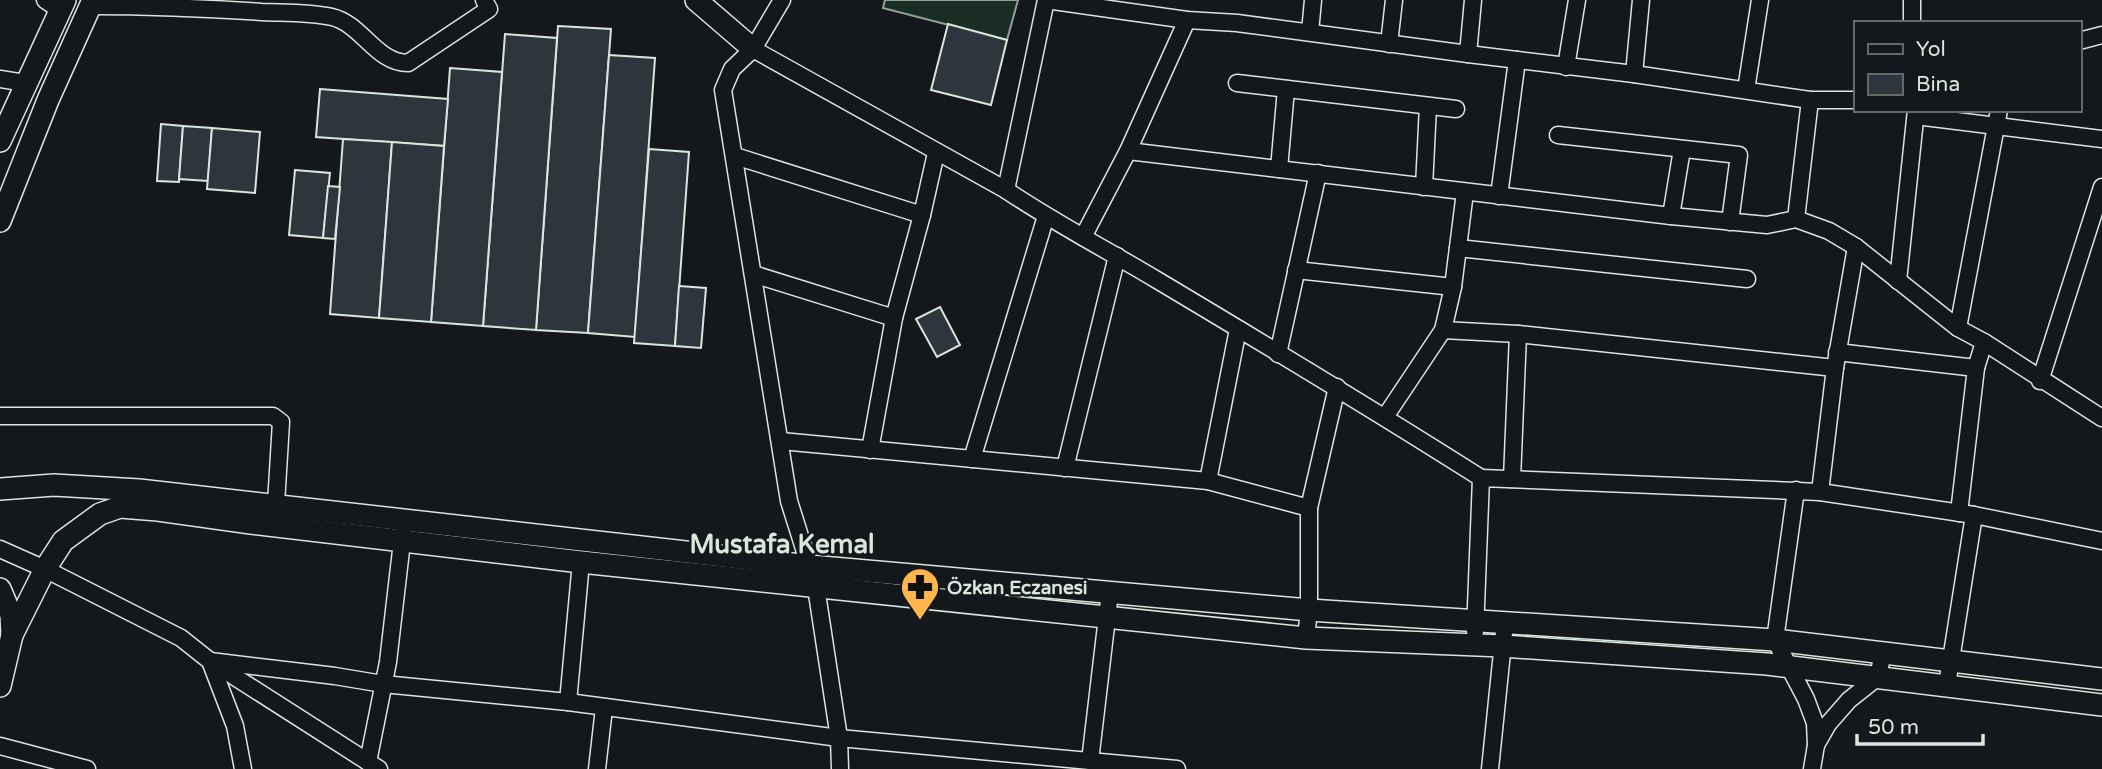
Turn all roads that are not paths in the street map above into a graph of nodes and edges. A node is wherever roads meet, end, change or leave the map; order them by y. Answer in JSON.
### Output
{"nodes":[{"id":1,"x":292,"y":0,"type":"edge"},
{"id":2,"x":484,"y":0,"type":"edge"},
{"id":3,"x":696,"y":0,"type":"edge"},
{"id":4,"x":782,"y":0,"type":"edge"},
{"id":5,"x":1046,"y":0,"type":"edge"},
{"id":6,"x":1314,"y":0,"type":"edge"},
{"id":7,"x":1394,"y":0,"type":"edge"},
{"id":8,"x":1473,"y":0,"type":"edge"},
{"id":9,"x":1577,"y":0,"type":"edge"},
{"id":10,"x":1641,"y":0,"type":"edge"},
{"id":11,"x":1760,"y":0,"type":"edge"},
{"id":12,"x":1912,"y":0,"type":"edge"},
{"id":13,"x":57,"y":3,"type":"edge"},
{"id":14,"x":91,"y":3,"type":"edge"},
{"id":15,"x":166,"y":3,"type":"edge"},
{"id":16,"x":228,"y":5,"type":"edge"},
{"id":17,"x":1153,"y":6,"type":"edge"},
{"id":18,"x":275,"y":13,"type":"junction"},
{"id":19,"x":1187,"y":20,"type":"junction"},
{"id":20,"x":1912,"y":21,"type":"edge"},
{"id":21,"x":1310,"y":32,"type":"junction"},
{"id":22,"x":2102,"y":35,"type":"edge"},
{"id":23,"x":2081,"y":40,"type":"edge"},
{"id":24,"x":1389,"y":44,"type":"junction"},
{"id":25,"x":753,"y":49,"type":"junction"},
{"id":26,"x":1468,"y":54,"type":"junction"},
{"id":27,"x":1517,"y":60,"type":"junction"},
{"id":28,"x":1566,"y":66,"type":"junction"},
{"id":29,"x":1634,"y":74,"type":"junction"},
{"id":30,"x":0,"y":79,"type":"edge"},
{"id":31,"x":25,"y":83,"type":"junction"},
{"id":32,"x":1237,"y":83,"type":"dead end"},
{"id":33,"x":1286,"y":89,"type":"junction"},
{"id":34,"x":1746,"y":90,"type":"junction"},
{"id":35,"x":1810,"y":100,"type":"junction"},
{"id":36,"x":1854,"y":100,"type":"edge"},
{"id":37,"x":1428,"y":106,"type":"junction"},
{"id":38,"x":1456,"y":109,"type":"dead end"},
{"id":39,"x":1916,"y":113,"type":"edge"},
{"id":40,"x":1998,"y":119,"type":"edge"},
{"id":41,"x":1558,"y":135,"type":"dead end"},
{"id":42,"x":2102,"y":139,"type":"edge"},
{"id":43,"x":0,"y":141,"type":"edge"},
{"id":44,"x":1682,"y":149,"type":"junction"},
{"id":45,"x":1128,"y":151,"type":"junction"},
{"id":46,"x":936,"y":153,"type":"junction"},
{"id":47,"x":735,"y":156,"type":"junction"},
{"id":48,"x":1279,"y":169,"type":"junction"},
{"id":49,"x":1318,"y":173,"type":"junction"},
{"id":50,"x":1424,"y":187,"type":"junction"},
{"id":51,"x":2102,"y":187,"type":"edge"},
{"id":52,"x":1006,"y":190,"type":"junction"},
{"id":53,"x":1465,"y":192,"type":"junction"},
{"id":54,"x":1499,"y":196,"type":"junction"},
{"id":55,"x":922,"y":215,"type":"junction"},
{"id":56,"x":1046,"y":216,"type":"junction"},
{"id":57,"x":1671,"y":216,"type":"junction"},
{"id":58,"x":1796,"y":219,"type":"junction"},
{"id":59,"x":0,"y":221,"type":"edge"},
{"id":60,"x":1730,"y":222,"type":"junction"},
{"id":61,"x":1083,"y":237,"type":"junction"},
{"id":62,"x":1856,"y":247,"type":"junction"},
{"id":63,"x":1458,"y":248,"type":"junction"},
{"id":64,"x":1117,"y":256,"type":"junction"},
{"id":65,"x":1296,"y":270,"type":"junction"},
{"id":66,"x":753,"y":274,"type":"junction"},
{"id":67,"x":1747,"y":279,"type":"dead end"},
{"id":68,"x":1898,"y":281,"type":"junction"},
{"id":69,"x":1453,"y":288,"type":"junction"},
{"id":70,"x":894,"y":318,"type":"junction"},
{"id":71,"x":1958,"y":328,"type":"junction"},
{"id":72,"x":1238,"y":329,"type":"junction"},
{"id":73,"x":1443,"y":330,"type":"junction"},
{"id":74,"x":1518,"y":334,"type":"junction"},
{"id":75,"x":1984,"y":342,"type":"junction"},
{"id":76,"x":1278,"y":354,"type":"junction"},
{"id":77,"x":1836,"y":360,"type":"junction"},
{"id":78,"x":1976,"y":368,"type":"junction"},
{"id":79,"x":2040,"y":381,"type":"junction"},
{"id":80,"x":1338,"y":387,"type":"junction"},
{"id":81,"x":0,"y":416,"type":"edge"},
{"id":82,"x":1385,"y":417,"type":"junction"},
{"id":83,"x":2102,"y":418,"type":"edge"},
{"id":84,"x":781,"y":442,"type":"junction"},
{"id":85,"x":870,"y":450,"type":"junction"},
{"id":86,"x":972,"y":459,"type":"junction"},
{"id":87,"x":1065,"y":468,"type":"junction"},
{"id":88,"x":1481,"y":478,"type":"junction"},
{"id":89,"x":1512,"y":479,"type":"junction"},
{"id":90,"x":1208,"y":481,"type":"junction"},
{"id":91,"x":0,"y":489,"type":"edge"},
{"id":92,"x":1796,"y":490,"type":"junction"},
{"id":93,"x":1820,"y":492,"type":"junction"},
{"id":94,"x":276,"y":504,"type":"junction"},
{"id":95,"x":1309,"y":508,"type":"junction"},
{"id":96,"x":1967,"y":514,"type":"junction"},
{"id":97,"x":404,"y":530,"type":"junction"},
{"id":98,"x":2102,"y":541,"type":"edge"},
{"id":99,"x":0,"y":549,"type":"edge"},
{"id":100,"x":581,"y":562,"type":"junction"},
{"id":101,"x":810,"y":566,"type":"junction"},
{"id":102,"x":45,"y":569,"type":"junction"},
{"id":103,"x":816,"y":587,"type":"junction"},
{"id":104,"x":0,"y":589,"type":"edge"},
{"id":105,"x":1110,"y":592,"type":"junction"},
{"id":106,"x":1309,"y":610,"type":"junction"},
{"id":107,"x":1107,"y":616,"type":"junction"},
{"id":108,"x":1476,"y":621,"type":"junction"},
{"id":109,"x":1505,"y":623,"type":"junction"},
{"id":110,"x":12,"y":635,"type":"junction"},
{"id":111,"x":1306,"y":638,"type":"junction"},
{"id":112,"x":1776,"y":640,"type":"junction"},
{"id":113,"x":1474,"y":645,"type":"junction"},
{"id":114,"x":1502,"y":646,"type":"junction"},
{"id":115,"x":1883,"y":652,"type":"junction"},
{"id":116,"x":1950,"y":660,"type":"junction"},
{"id":117,"x":210,"y":661,"type":"junction"},
{"id":118,"x":1788,"y":666,"type":"junction"},
{"id":119,"x":1878,"y":677,"type":"junction"},
{"id":120,"x":2102,"y":678,"type":"edge"},
{"id":121,"x":383,"y":684,"type":"junction"},
{"id":122,"x":1947,"y":685,"type":"junction"},
{"id":123,"x":0,"y":686,"type":"edge"},
{"id":124,"x":568,"y":702,"type":"junction"},
{"id":125,"x":2102,"y":705,"type":"edge"},
{"id":126,"x":604,"y":708,"type":"junction"},
{"id":127,"x":839,"y":738,"type":"junction"},
{"id":128,"x":1816,"y":745,"type":"junction"},
{"id":129,"x":0,"y":746,"type":"edge"},
{"id":130,"x":991,"y":761,"type":"edge"},
{"id":131,"x":1090,"y":761,"type":"junction"},
{"id":132,"x":374,"y":765,"type":"edge"},
{"id":133,"x":87,"y":769,"type":"edge"},
{"id":134,"x":243,"y":769,"type":"edge"},
{"id":135,"x":597,"y":769,"type":"edge"},
{"id":136,"x":840,"y":769,"type":"edge"},
{"id":137,"x":1177,"y":769,"type":"edge"},
{"id":138,"x":1490,"y":769,"type":"edge"},
{"id":139,"x":1812,"y":769,"type":"edge"}],
"edges":[{"from":1,"to":18,"type":"street"},
{"from":2,"to":18,"type":"street"},
{"from":3,"to":25,"type":"street"},
{"from":4,"to":25,"type":"street"},
{"from":5,"to":17,"type":"street"},
{"from":5,"to":52,"type":"street"},
{"from":6,"to":21,"type":"street"},
{"from":7,"to":24,"type":"street"},
{"from":8,"to":26,"type":"street"},
{"from":9,"to":28,"type":"street"},
{"from":10,"to":29,"type":"street"},
{"from":11,"to":34,"type":"street"},
{"from":12,"to":20,"type":"street"},
{"from":13,"to":31,"type":"street"},
{"from":14,"to":15,"type":"street"},
{"from":14,"to":59,"type":"street"},
{"from":15,"to":16,"type":"street"},
{"from":16,"to":18,"type":"street"},
{"from":17,"to":19,"type":"street"},
{"from":19,"to":21,"type":"street"},
{"from":19,"to":45,"type":"street"},
{"from":21,"to":24,"type":"street"},
{"from":22,"to":23,"type":"street"},
{"from":24,"to":26,"type":"street"},
{"from":25,"to":46,"type":"street"},
{"from":25,"to":47,"type":"street"},
{"from":26,"to":27,"type":"street"},
{"from":27,"to":28,"type":"street"},
{"from":27,"to":54,"type":"street"},
{"from":28,"to":29,"type":"street"},
{"from":29,"to":34,"type":"street"},
{"from":30,"to":31,"type":"street"},
{"from":31,"to":43,"type":"street"},
{"from":32,"to":33,"type":"street"},
{"from":33,"to":37,"type":"street"},
{"from":33,"to":48,"type":"street"},
{"from":34,"to":35,"type":"street"},
{"from":35,"to":36,"type":"street"},
{"from":35,"to":58,"type":"street"},
{"from":37,"to":38,"type":"street"},
{"from":37,"to":50,"type":"street"},
{"from":39,"to":40,"type":"street"},
{"from":39,"to":68,"type":"street"},
{"from":40,"to":42,"type":"street"},
{"from":40,"to":71,"type":"street"},
{"from":41,"to":44,"type":"street"},
{"from":44,"to":57,"type":"street"},
{"from":44,"to":60,"type":"street"},
{"from":45,"to":48,"type":"street"},
{"from":45,"to":61,"type":"street"},
{"from":46,"to":52,"type":"street"},
{"from":46,"to":55,"type":"street"},
{"from":47,"to":55,"type":"street"},
{"from":47,"to":66,"type":"street"},
{"from":48,"to":49,"type":"street"},
{"from":49,"to":50,"type":"street"},
{"from":49,"to":65,"type":"street"},
{"from":50,"to":53,"type":"street"},
{"from":51,"to":79,"type":"street"},
{"from":52,"to":56,"type":"street"},
{"from":53,"to":54,"type":"street"},
{"from":53,"to":63,"type":"street"},
{"from":54,"to":57,"type":"street"},
{"from":55,"to":70,"type":"street"},
{"from":56,"to":61,"type":"street"},
{"from":56,"to":86,"type":"street"},
{"from":57,"to":60,"type":"street"},
{"from":58,"to":60,"type":"street"},
{"from":58,"to":62,"type":"street"},
{"from":61,"to":64,"type":"street"},
{"from":62,"to":68,"type":"street"},
{"from":62,"to":77,"type":"street"},
{"from":63,"to":67,"type":"street"},
{"from":63,"to":69,"type":"street"},
{"from":64,"to":72,"type":"street"},
{"from":64,"to":87,"type":"street"},
{"from":65,"to":69,"type":"street"},
{"from":65,"to":76,"type":"street"},
{"from":66,"to":70,"type":"street"},
{"from":66,"to":84,"type":"street"},
{"from":68,"to":71,"type":"street"},
{"from":69,"to":73,"type":"street"},
{"from":70,"to":85,"type":"street"},
{"from":71,"to":75,"type":"street"},
{"from":72,"to":76,"type":"street"},
{"from":72,"to":90,"type":"street"},
{"from":73,"to":74,"type":"street"},
{"from":73,"to":82,"type":"street"},
{"from":74,"to":77,"type":"street"},
{"from":74,"to":89,"type":"street"},
{"from":75,"to":78,"type":"street"},
{"from":75,"to":79,"type":"street"},
{"from":76,"to":80,"type":"street"},
{"from":77,"to":78,"type":"street"},
{"from":77,"to":93,"type":"street"},
{"from":78,"to":96,"type":"street"},
{"from":79,"to":83,"type":"street"},
{"from":80,"to":82,"type":"street"},
{"from":80,"to":95,"type":"street"},
{"from":81,"to":94,"type":"street"},
{"from":82,"to":88,"type":"street"},
{"from":84,"to":85,"type":"street"},
{"from":84,"to":101,"type":"street"},
{"from":85,"to":86,"type":"street"},
{"from":86,"to":87,"type":"street"},
{"from":87,"to":90,"type":"street"},
{"from":88,"to":89,"type":"street"},
{"from":88,"to":108,"type":"street"},
{"from":89,"to":92,"type":"street"},
{"from":90,"to":95,"type":"street"},
{"from":91,"to":94,"type":"street"},
{"from":92,"to":93,"type":"street"},
{"from":92,"to":112,"type":"street"},
{"from":93,"to":96,"type":"street"},
{"from":94,"to":97,"type":"street"},
{"from":95,"to":106,"type":"street"},
{"from":96,"to":98,"type":"street"},
{"from":96,"to":116,"type":"street"},
{"from":97,"to":100,"type":"street"},
{"from":97,"to":101,"type":"street"},
{"from":97,"to":102,"type":"street"},
{"from":97,"to":121,"type":"street"},
{"from":99,"to":102,"type":"street"},
{"from":100,"to":103,"type":"street"},
{"from":100,"to":124,"type":"street"},
{"from":101,"to":103,"type":"street"},
{"from":101,"to":105,"type":"street"},
{"from":102,"to":110,"type":"street"},
{"from":102,"to":117,"type":"street"},
{"from":103,"to":107,"type":"street"},
{"from":103,"to":127,"type":"street"},
{"from":104,"to":110,"type":"street"},
{"from":105,"to":106,"type":"street"},
{"from":105,"to":107,"type":"street"},
{"from":106,"to":108,"type":"street"},
{"from":106,"to":111,"type":"street"},
{"from":107,"to":111,"type":"street"},
{"from":107,"to":131,"type":"street"},
{"from":108,"to":109,"type":"street"},
{"from":108,"to":113,"type":"street"},
{"from":109,"to":112,"type":"street"},
{"from":109,"to":114,"type":"street"},
{"from":110,"to":123,"type":"street"},
{"from":111,"to":113,"type":"street"},
{"from":112,"to":115,"type":"street"},
{"from":112,"to":118,"type":"street"},
{"from":113,"to":114,"type":"street"},
{"from":114,"to":118,"type":"street"},
{"from":114,"to":138,"type":"street"},
{"from":115,"to":116,"type":"street"},
{"from":115,"to":119,"type":"street"},
{"from":116,"to":120,"type":"street"},
{"from":116,"to":122,"type":"street"},
{"from":117,"to":121,"type":"street"},
{"from":117,"to":132,"type":"street"},
{"from":117,"to":134,"type":"street"},
{"from":118,"to":119,"type":"street"},
{"from":118,"to":128,"type":"street"},
{"from":119,"to":122,"type":"street"},
{"from":119,"to":128,"type":"street"},
{"from":121,"to":124,"type":"street"},
{"from":121,"to":132,"type":"street"},
{"from":122,"to":125,"type":"street"},
{"from":124,"to":126,"type":"street"},
{"from":126,"to":127,"type":"street"},
{"from":126,"to":135,"type":"street"},
{"from":127,"to":130,"type":"street"},
{"from":127,"to":136,"type":"street"},
{"from":128,"to":139,"type":"street"},
{"from":129,"to":133,"type":"street"},
{"from":130,"to":131,"type":"street"},
{"from":131,"to":137,"type":"street"}]}
